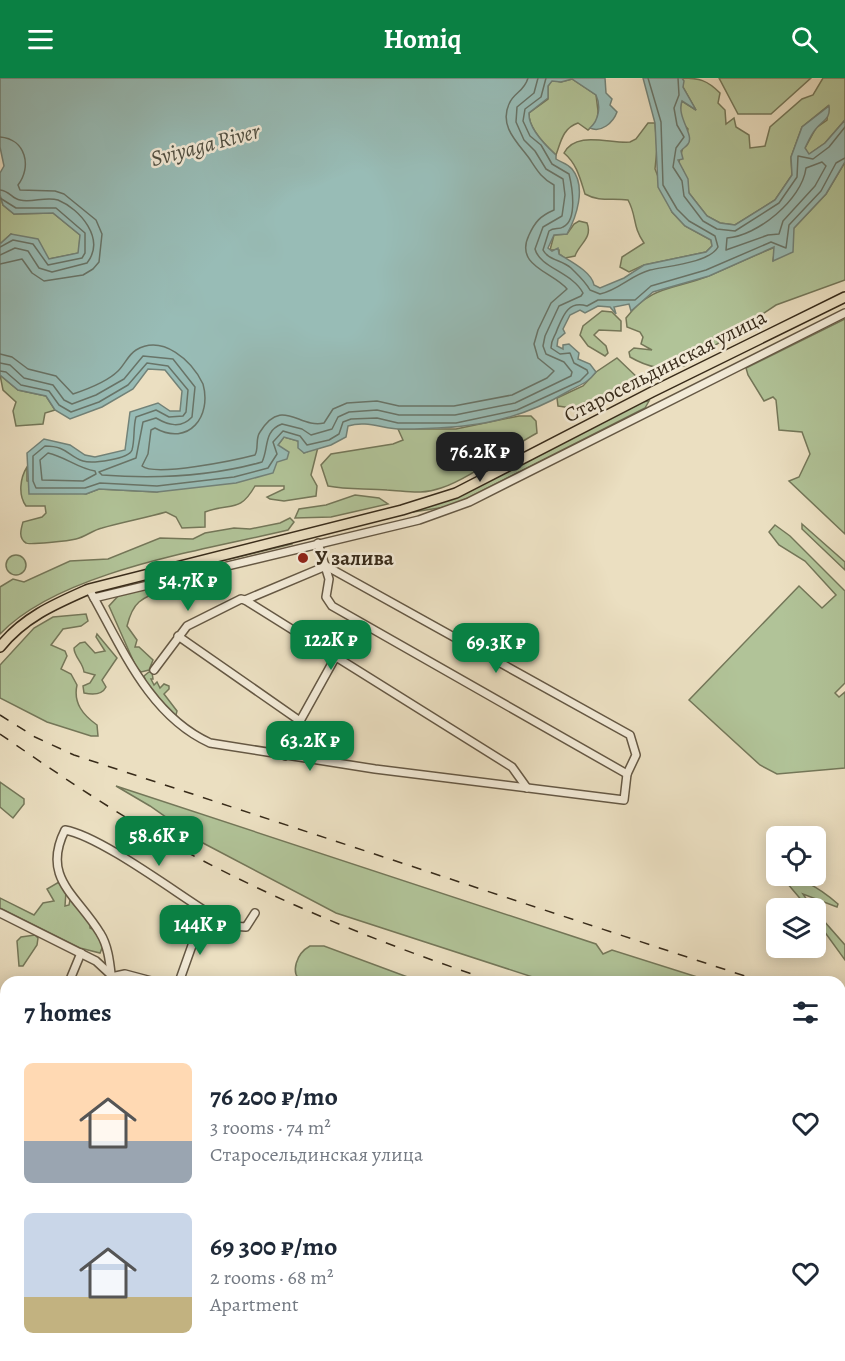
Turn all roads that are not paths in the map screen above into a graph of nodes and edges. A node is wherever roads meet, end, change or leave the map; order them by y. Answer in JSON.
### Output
{"nodes":[{"id":1,"x":845,"y":297,"type":"edge"},
{"id":2,"x":845,"y":313,"type":"edge"},
{"id":3,"x":402,"y":510,"type":"junction"},
{"id":4,"x":405,"y":523,"type":"junction"},
{"id":5,"x":318,"y":543,"type":"junction"},
{"id":6,"x":326,"y":566,"type":"junction"},
{"id":7,"x":92,"y":593,"type":"junction"},
{"id":8,"x":245,"y":600,"type":"junction"},
{"id":9,"x":178,"y":636,"type":"junction"},
{"id":10,"x":0,"y":647,"type":"edge"},
{"id":11,"x":335,"y":658,"type":"junction"},
{"id":12,"x":154,"y":670,"type":"dead end"},
{"id":13,"x":300,"y":721,"type":"junction"},
{"id":14,"x":285,"y":756,"type":"junction"},
{"id":15,"x":627,"y":774,"type":"junction"},
{"id":16,"x":527,"y":788,"type":"junction"},
{"id":17,"x":0,"y":913,"type":"edge"},
{"id":18,"x":255,"y":913,"type":"dead end"},
{"id":19,"x":216,"y":925,"type":"junction"},
{"id":20,"x":81,"y":953,"type":"junction"},
{"id":21,"x":71,"y":976,"type":"edge"},
{"id":22,"x":110,"y":976,"type":"edge"},
{"id":23,"x":111,"y":976,"type":"edge"},
{"id":24,"x":181,"y":976,"type":"edge"}],
"edges":[{"from":1,"to":3,"type":"main road","name":"Старосельдинская улица"},
{"from":2,"to":4,"type":"street"},
{"from":3,"to":4,"type":"street"},
{"from":3,"to":7,"type":"main road","name":"Старосельдинская улица"},
{"from":4,"to":5,"type":"street"},
{"from":5,"to":6,"type":"street"},
{"from":5,"to":7,"type":"street"},
{"from":6,"to":8,"type":"street"},
{"from":6,"to":15,"type":"street"},
{"from":6,"to":15,"type":"street"},
{"from":7,"to":10,"type":"main road","name":"Старосельдинская улица"},
{"from":7,"to":14,"type":"street"},
{"from":8,"to":9,"type":"street"},
{"from":8,"to":11,"type":"street"},
{"from":9,"to":12,"type":"street"},
{"from":9,"to":13,"type":"street"},
{"from":11,"to":13,"type":"street"},
{"from":11,"to":16,"type":"street"},
{"from":13,"to":14,"type":"street"},
{"from":14,"to":16,"type":"street"},
{"from":15,"to":16,"type":"street"},
{"from":17,"to":20,"type":"street"},
{"from":18,"to":19,"type":"street"},
{"from":19,"to":23,"type":"street"},
{"from":19,"to":24,"type":"street"},
{"from":20,"to":21,"type":"street"},
{"from":20,"to":22,"type":"street"}]}
